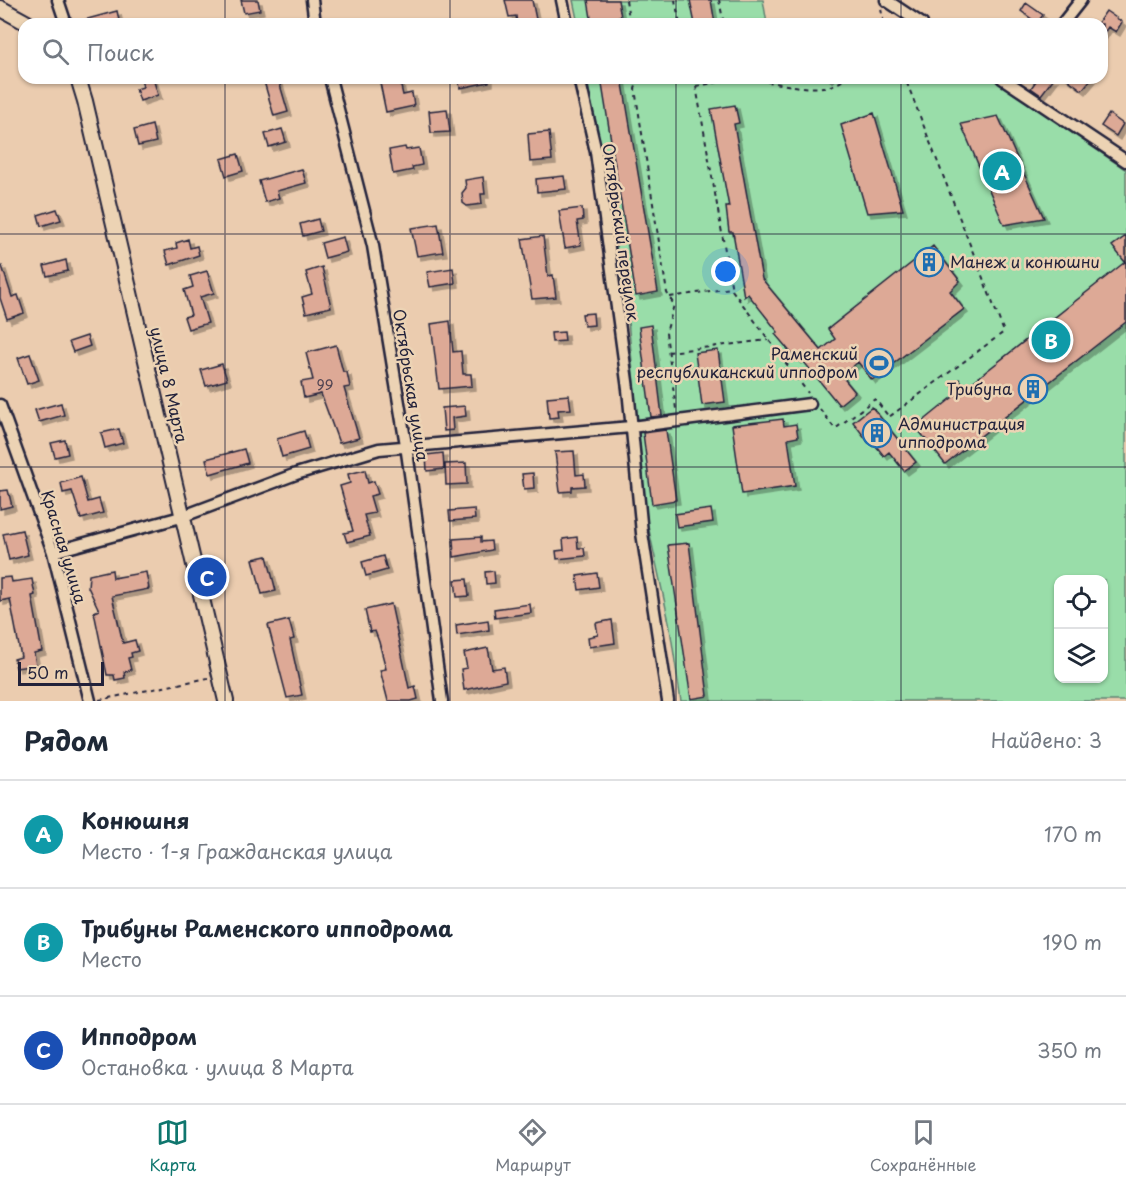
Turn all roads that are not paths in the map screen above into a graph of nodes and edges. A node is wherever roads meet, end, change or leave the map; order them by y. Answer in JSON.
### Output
{"nodes":[{"id":1,"x":58,"y":0,"type":"edge"},
{"id":2,"x":312,"y":0,"type":"edge"},
{"id":3,"x":562,"y":0,"type":"edge"},
{"id":4,"x":1081,"y":0,"type":"edge"},
{"id":5,"x":884,"y":1,"type":"edge"},
{"id":6,"x":0,"y":8,"type":"edge"},
{"id":7,"x":18,"y":18,"type":"edge"},
{"id":8,"x":64,"y":18,"type":"edge"},
{"id":9,"x":314,"y":18,"type":"edge"},
{"id":10,"x":566,"y":18,"type":"edge"},
{"id":11,"x":911,"y":18,"type":"edge"},
{"id":12,"x":1067,"y":18,"type":"edge"},
{"id":13,"x":80,"y":84,"type":"edge"},
{"id":14,"x":332,"y":84,"type":"edge"},
{"id":15,"x":580,"y":84,"type":"edge"},
{"id":16,"x":1021,"y":84,"type":"edge"},
{"id":17,"x":1126,"y":161,"type":"edge"},
{"id":18,"x":811,"y":400,"type":"road end"},
{"id":19,"x":0,"y":405,"type":"edge"},
{"id":20,"x":631,"y":427,"type":"junction"},
{"id":21,"x":406,"y":445,"type":"junction"},
{"id":22,"x":181,"y":517,"type":"junction"},
{"id":23,"x":53,"y":552,"type":"junction"},
{"id":24,"x":90,"y":701,"type":"edge"},
{"id":25,"x":226,"y":701,"type":"edge"},
{"id":26,"x":442,"y":701,"type":"edge"},
{"id":27,"x":668,"y":701,"type":"edge"}],
"edges":[{"from":1,"to":8,"type":"street"},
{"from":2,"to":9,"type":"street"},
{"from":3,"to":10,"type":"street"},
{"from":4,"to":12,"type":"street"},
{"from":5,"to":11,"type":"street"},
{"from":6,"to":7,"type":"main road"},
{"from":13,"to":22,"type":"main road","name":"улица 8 Марта"},
{"from":14,"to":21,"type":"street","name":"Октябрьская улица"},
{"from":15,"to":20,"type":"street","name":"Октябрьский переулок"},
{"from":16,"to":17,"type":"street"},
{"from":18,"to":20,"type":"street"},
{"from":19,"to":23,"type":"street","name":"Красная улица"},
{"from":20,"to":21,"type":"street"},
{"from":20,"to":27,"type":"street","name":"Октябрьский переулок"},
{"from":21,"to":22,"type":"street"},
{"from":21,"to":26,"type":"street","name":"Октябрьская улица"},
{"from":22,"to":23,"type":"street"},
{"from":22,"to":25,"type":"main road","name":"улица 8 Марта"},
{"from":23,"to":24,"type":"street","name":"Красная улица"}]}
